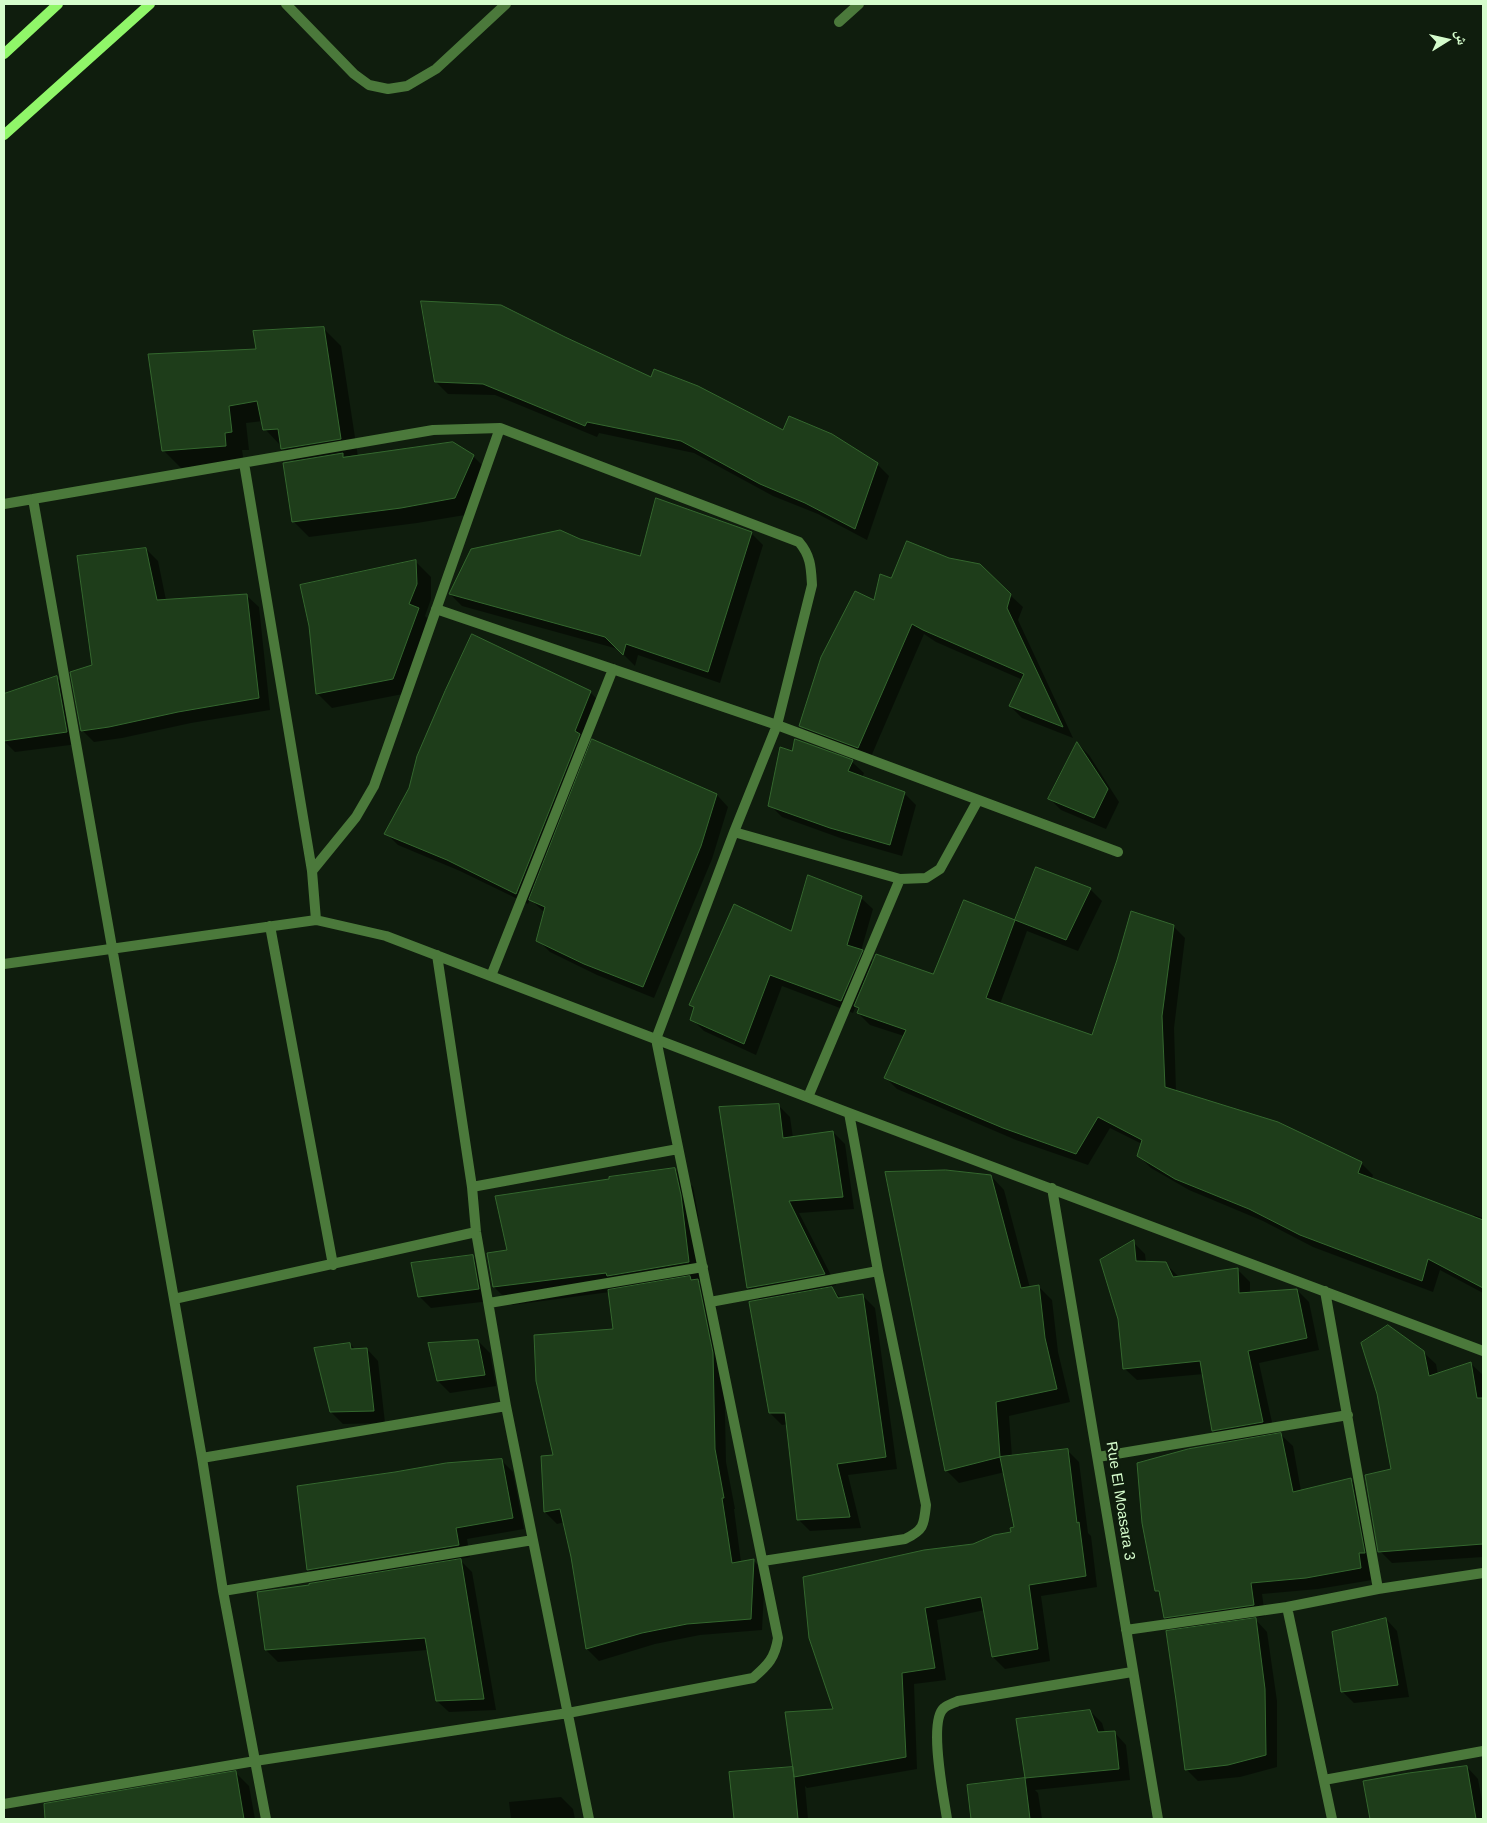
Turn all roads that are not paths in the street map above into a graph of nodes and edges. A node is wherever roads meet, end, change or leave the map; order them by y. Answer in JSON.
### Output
{"nodes":[{"id":1,"x":58,"y":4,"type":"edge"},
{"id":2,"x":150,"y":4,"type":"edge"},
{"id":3,"x":286,"y":4,"type":"edge"},
{"id":4,"x":506,"y":4,"type":"edge"},
{"id":5,"x":859,"y":4,"type":"edge"},
{"id":6,"x":839,"y":22,"type":"dead end"},
{"id":7,"x":4,"y":54,"type":"edge"},
{"id":8,"x":4,"y":135,"type":"edge"},
{"id":9,"x":500,"y":428,"type":"junction"},
{"id":10,"x":244,"y":463,"type":"junction"},
{"id":11,"x":33,"y":499,"type":"junction"},
{"id":12,"x":4,"y":504,"type":"edge"},
{"id":13,"x":436,"y":609,"type":"junction"},
{"id":14,"x":613,"y":669,"type":"junction"},
{"id":15,"x":777,"y":725,"type":"junction"},
{"id":16,"x":978,"y":800,"type":"junction"},
{"id":17,"x":734,"y":832,"type":"junction"},
{"id":18,"x":1118,"y":852,"type":"dead end"},
{"id":19,"x":312,"y":871,"type":"junction"},
{"id":20,"x":900,"y":879,"type":"junction"},
{"id":21,"x":316,"y":920,"type":"junction"},
{"id":22,"x":270,"y":926,"type":"junction"},
{"id":23,"x":112,"y":948,"type":"junction"},
{"id":24,"x":437,"y":955,"type":"junction"},
{"id":25,"x":4,"y":964,"type":"edge"},
{"id":26,"x":491,"y":976,"type":"junction"},
{"id":27,"x":656,"y":1039,"type":"junction"},
{"id":28,"x":808,"y":1097,"type":"junction"},
{"id":29,"x":849,"y":1112,"type":"junction"},
{"id":30,"x":678,"y":1150,"type":"junction"},
{"id":31,"x":472,"y":1187,"type":"junction"},
{"id":32,"x":1052,"y":1188,"type":"junction"},
{"id":33,"x":476,"y":1232,"type":"junction"},
{"id":34,"x":333,"y":1265,"type":"junction"},
{"id":35,"x":703,"y":1267,"type":"junction"},
{"id":36,"x":878,"y":1271,"type":"junction"},
{"id":37,"x":1325,"y":1291,"type":"junction"},
{"id":38,"x":174,"y":1299,"type":"junction"},
{"id":39,"x":710,"y":1302,"type":"junction"},
{"id":40,"x":489,"y":1303,"type":"junction"},
{"id":41,"x":1483,"y":1351,"type":"edge"},
{"id":42,"x":506,"y":1406,"type":"junction"},
{"id":43,"x":1348,"y":1415,"type":"junction"},
{"id":44,"x":1098,"y":1457,"type":"junction"},
{"id":45,"x":202,"y":1458,"type":"junction"},
{"id":46,"x":534,"y":1540,"type":"junction"},
{"id":47,"x":763,"y":1562,"type":"junction"},
{"id":48,"x":1483,"y":1574,"type":"edge"},
{"id":49,"x":1378,"y":1589,"type":"junction"},
{"id":50,"x":223,"y":1591,"type":"junction"},
{"id":51,"x":1287,"y":1607,"type":"junction"},
{"id":52,"x":1126,"y":1630,"type":"junction"},
{"id":53,"x":1132,"y":1672,"type":"junction"},
{"id":54,"x":568,"y":1713,"type":"junction"},
{"id":55,"x":1483,"y":1751,"type":"edge"},
{"id":56,"x":255,"y":1761,"type":"junction"},
{"id":57,"x":1324,"y":1780,"type":"junction"},
{"id":58,"x":4,"y":1804,"type":"edge"},
{"id":59,"x":266,"y":1819,"type":"edge"},
{"id":60,"x":589,"y":1819,"type":"edge"},
{"id":61,"x":946,"y":1819,"type":"edge"},
{"id":62,"x":1158,"y":1819,"type":"edge"},
{"id":63,"x":1332,"y":1819,"type":"edge"}],
"edges":[{"from":1,"to":7,"type":"main road"},
{"from":2,"to":8,"type":"main road"},
{"from":3,"to":4,"type":"street"},
{"from":5,"to":6,"type":"street"},
{"from":9,"to":10,"type":"street"},
{"from":9,"to":13,"type":"street"},
{"from":9,"to":15,"type":"street"},
{"from":10,"to":11,"type":"street"},
{"from":10,"to":19,"type":"street"},
{"from":11,"to":12,"type":"street"},
{"from":11,"to":23,"type":"street"},
{"from":13,"to":14,"type":"street"},
{"from":13,"to":19,"type":"street"},
{"from":14,"to":15,"type":"street"},
{"from":14,"to":26,"type":"street"},
{"from":15,"to":16,"type":"street"},
{"from":15,"to":17,"type":"street"},
{"from":16,"to":18,"type":"street"},
{"from":16,"to":20,"type":"street"},
{"from":17,"to":20,"type":"street"},
{"from":17,"to":27,"type":"street"},
{"from":19,"to":21,"type":"street"},
{"from":20,"to":28,"type":"street"},
{"from":21,"to":22,"type":"street"},
{"from":21,"to":24,"type":"street"},
{"from":22,"to":23,"type":"street"},
{"from":22,"to":34,"type":"street"},
{"from":23,"to":25,"type":"street"},
{"from":23,"to":38,"type":"street"},
{"from":24,"to":26,"type":"street"},
{"from":24,"to":31,"type":"street"},
{"from":26,"to":27,"type":"street"},
{"from":27,"to":28,"type":"street"},
{"from":27,"to":30,"type":"street"},
{"from":28,"to":29,"type":"street"},
{"from":29,"to":32,"type":"street"},
{"from":29,"to":36,"type":"street"},
{"from":30,"to":31,"type":"street"},
{"from":30,"to":35,"type":"street"},
{"from":31,"to":33,"type":"street"},
{"from":32,"to":37,"type":"street"},
{"from":32,"to":44,"type":"street","name":"Rue El Moasara 3"},
{"from":33,"to":34,"type":"street"},
{"from":33,"to":40,"type":"street"},
{"from":34,"to":38,"type":"street"},
{"from":35,"to":39,"type":"street"},
{"from":35,"to":40,"type":"street"},
{"from":36,"to":39,"type":"street"},
{"from":36,"to":47,"type":"street"},
{"from":37,"to":41,"type":"street"},
{"from":37,"to":43,"type":"street"},
{"from":38,"to":45,"type":"street"},
{"from":39,"to":47,"type":"street"},
{"from":40,"to":42,"type":"street"},
{"from":42,"to":45,"type":"street"},
{"from":42,"to":46,"type":"street"},
{"from":43,"to":44,"type":"street"},
{"from":43,"to":49,"type":"street"},
{"from":44,"to":52,"type":"street","name":"Rue El Moasara 3"},
{"from":45,"to":50,"type":"street"},
{"from":46,"to":50,"type":"street"},
{"from":46,"to":54,"type":"street"},
{"from":47,"to":54,"type":"street"},
{"from":48,"to":49,"type":"street"},
{"from":49,"to":51,"type":"street"},
{"from":50,"to":56,"type":"street"},
{"from":51,"to":52,"type":"street"},
{"from":51,"to":57,"type":"street"},
{"from":52,"to":53,"type":"street","name":"Rue El Moasara 3"},
{"from":53,"to":61,"type":"street"},
{"from":53,"to":62,"type":"street","name":"Rue El Moasara 3"},
{"from":54,"to":56,"type":"street"},
{"from":54,"to":60,"type":"street"},
{"from":55,"to":57,"type":"street"},
{"from":56,"to":58,"type":"street"},
{"from":56,"to":59,"type":"street"},
{"from":57,"to":63,"type":"street"}]}
